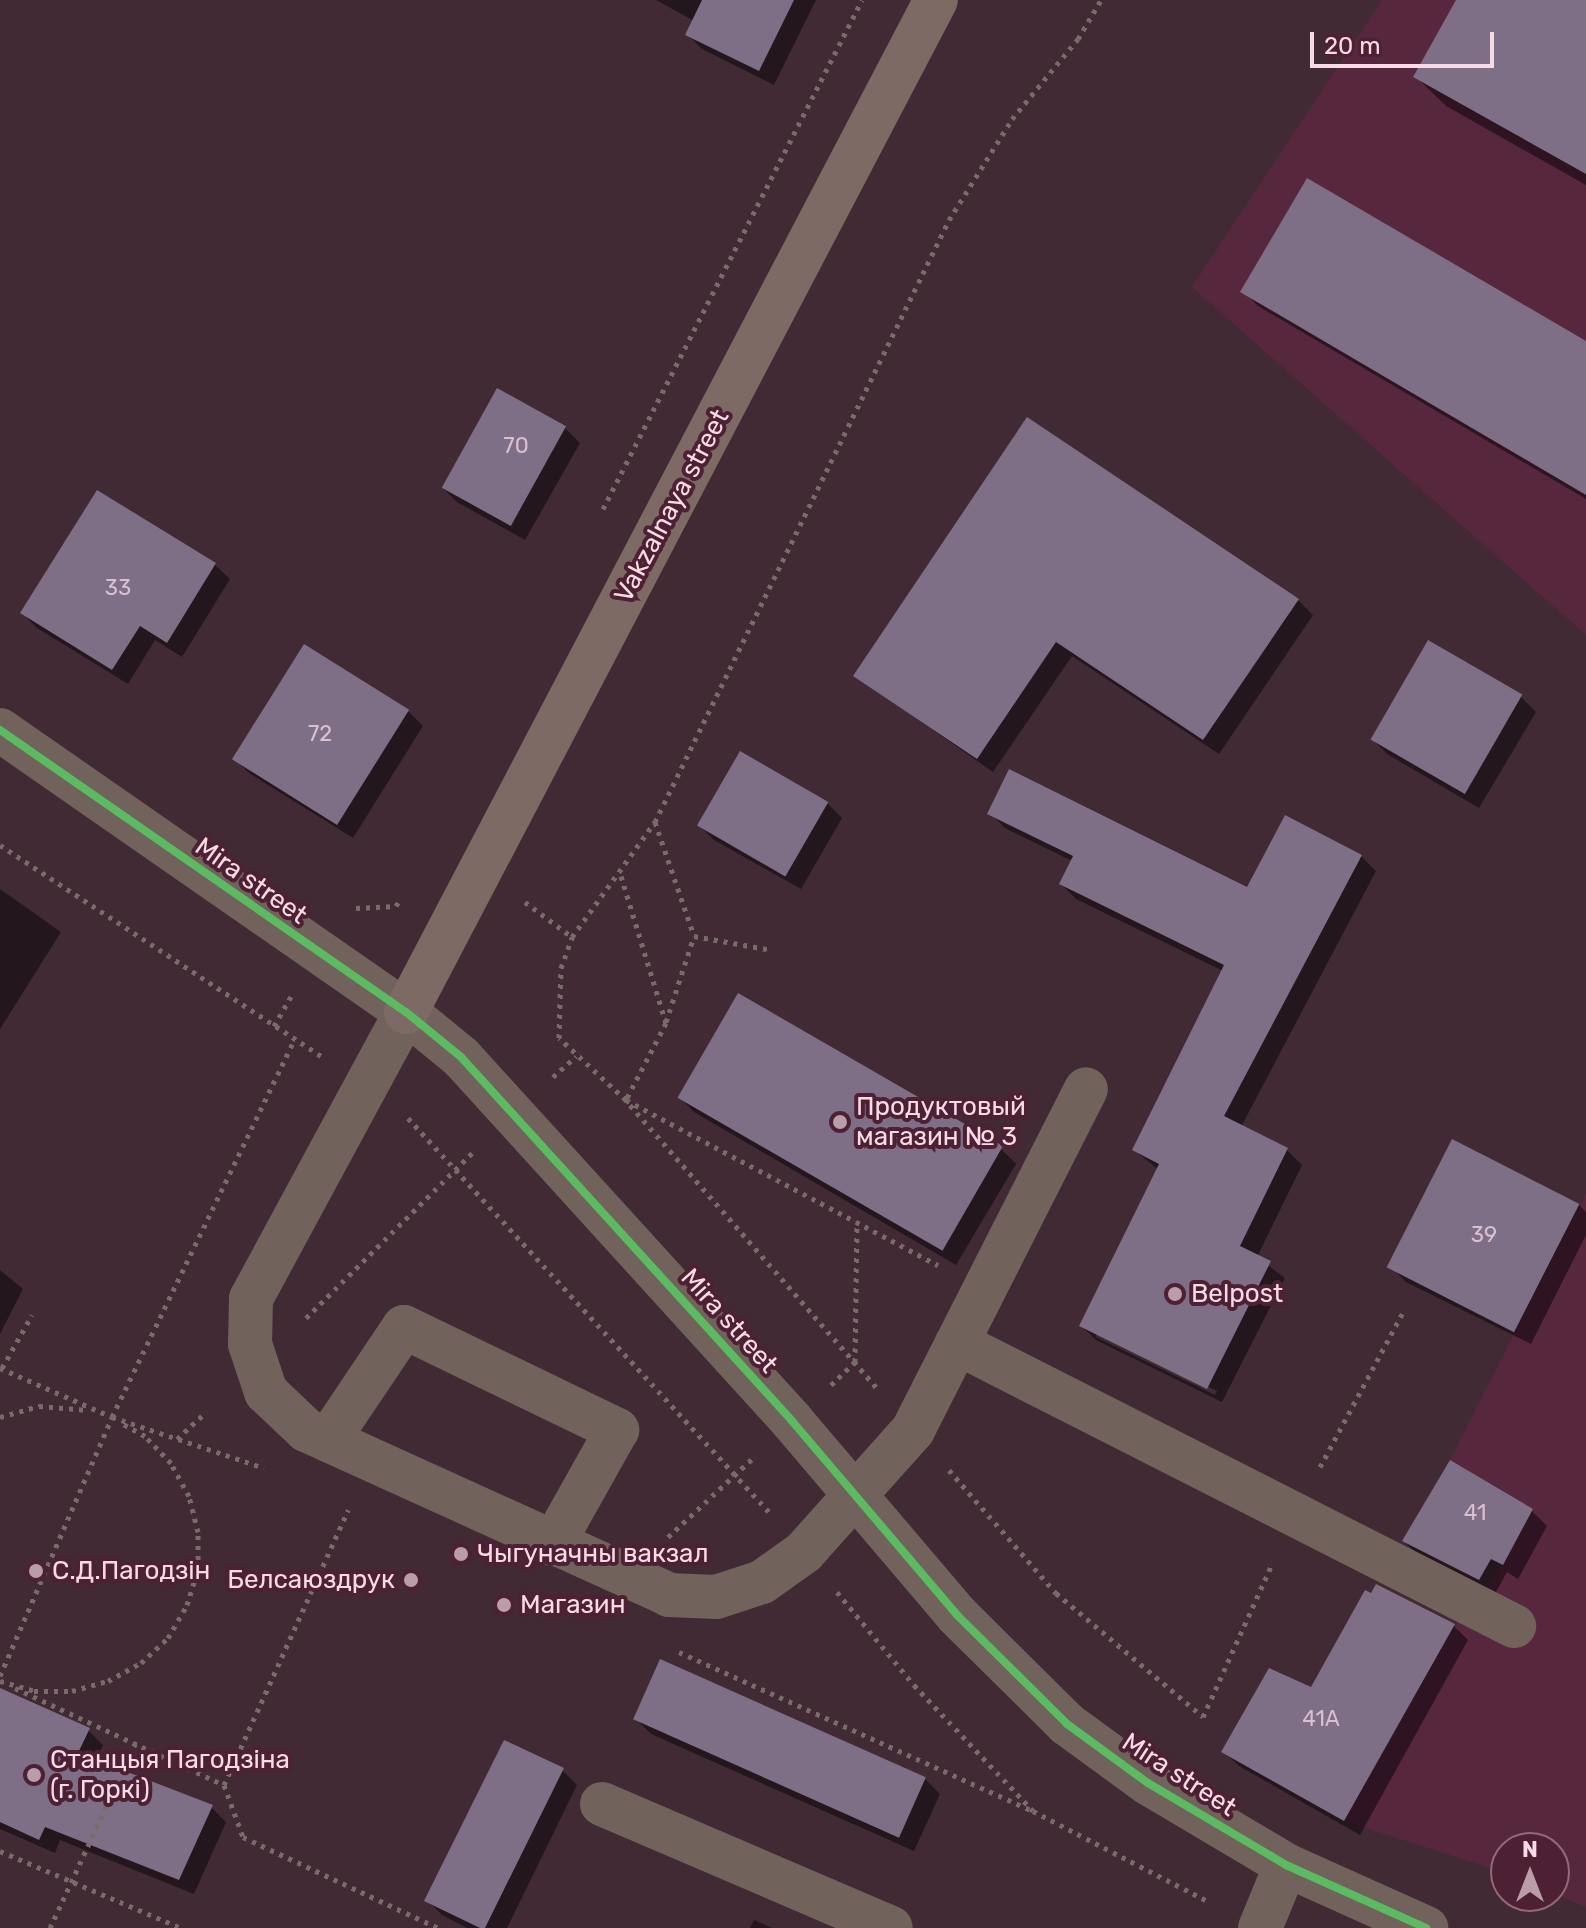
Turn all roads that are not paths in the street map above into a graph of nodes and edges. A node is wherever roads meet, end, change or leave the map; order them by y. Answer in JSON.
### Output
{"nodes":[{"id":1,"x":936,"y":0,"type":"edge"},
{"id":2,"x":0,"y":730,"type":"edge"},
{"id":3,"x":406,"y":1012,"type":"junction"},
{"id":4,"x":1086,"y":1089,"type":"dead end"},
{"id":5,"x":957,"y":1343,"type":"junction"},
{"id":6,"x":328,"y":1440,"type":"junction"},
{"id":7,"x":852,"y":1493,"type":"junction"},
{"id":8,"x":553,"y":1544,"type":"junction"},
{"id":9,"x":1514,"y":1626,"type":"dead end"},
{"id":10,"x":602,"y":1804,"type":"dead end"},
{"id":11,"x":1286,"y":1865,"type":"junction"},
{"id":12,"x":1241,"y":1918,"type":"edge"},
{"id":13,"x":891,"y":1928,"type":"edge"},
{"id":14,"x":1426,"y":1928,"type":"edge"}],
"edges":[{"from":1,"to":3,"type":"main road","name":"Vakzalnaya street"},
{"from":2,"to":3,"type":"street","name":"Mira street"},
{"from":3,"to":6,"type":"street"},
{"from":3,"to":7,"type":"street","name":"Mira street"},
{"from":4,"to":5,"type":"street"},
{"from":5,"to":7,"type":"street"},
{"from":5,"to":9,"type":"street"},
{"from":6,"to":8,"type":"street"},
{"from":6,"to":8,"type":"street"},
{"from":7,"to":8,"type":"street"},
{"from":7,"to":11,"type":"street","name":"Mira street"},
{"from":10,"to":13,"type":"street"},
{"from":11,"to":12,"type":"street"},
{"from":11,"to":14,"type":"street","name":"Mira street"}]}
